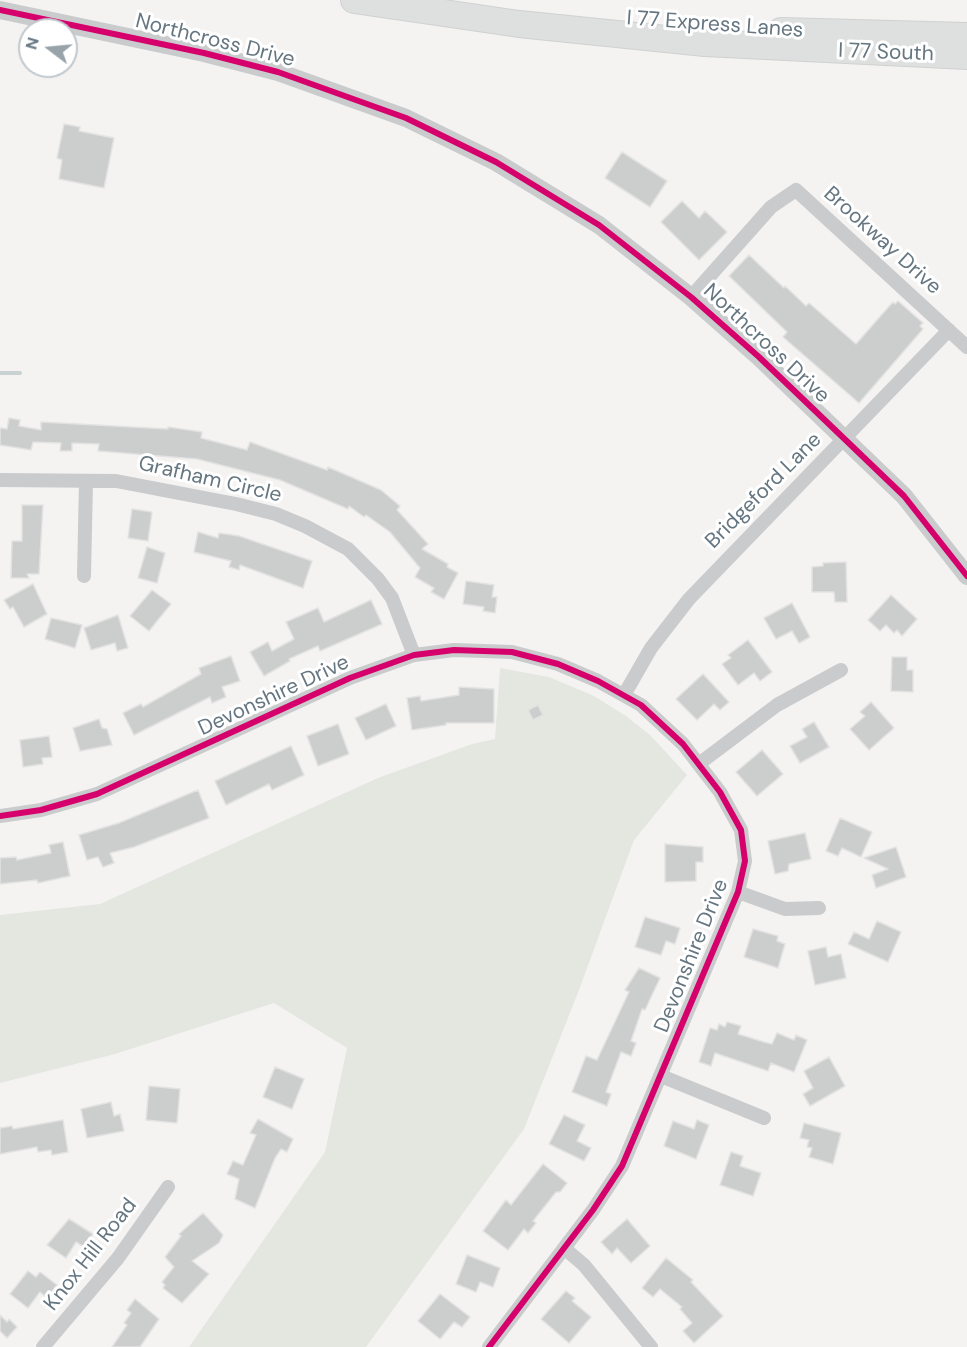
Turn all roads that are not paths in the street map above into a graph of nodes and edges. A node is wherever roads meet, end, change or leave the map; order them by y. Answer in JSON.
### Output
{"nodes":[{"id":1,"x":354,"y":0,"type":"edge"},
{"id":2,"x":464,"y":0,"type":"edge"},
{"id":3,"x":0,"y":10,"type":"edge"},
{"id":4,"x":967,"y":36,"type":"edge"},
{"id":5,"x":967,"y":56,"type":"edge"},
{"id":6,"x":691,"y":297,"type":"junction"},
{"id":7,"x":949,"y":330,"type":"junction"},
{"id":8,"x":967,"y":347,"type":"edge"},
{"id":9,"x":845,"y":439,"type":"junction"},
{"id":10,"x":0,"y":480,"type":"edge"},
{"id":11,"x":86,"y":480,"type":"junction"},
{"id":12,"x":84,"y":576,"type":"dead end"},
{"id":13,"x":967,"y":576,"type":"edge"},
{"id":14,"x":414,"y":655,"type":"junction"},
{"id":15,"x":842,"y":670,"type":"dead end"},
{"id":16,"x":624,"y":695,"type":"junction"},
{"id":17,"x":700,"y":763,"type":"junction"},
{"id":18,"x":0,"y":816,"type":"edge"},
{"id":19,"x":738,"y":892,"type":"junction"},
{"id":20,"x":819,"y":908,"type":"dead end"},
{"id":21,"x":661,"y":1076,"type":"junction"},
{"id":22,"x":764,"y":1118,"type":"dead end"},
{"id":23,"x":168,"y":1186,"type":"dead end"},
{"id":24,"x":564,"y":1248,"type":"junction"},
{"id":25,"x":43,"y":1347,"type":"edge"},
{"id":26,"x":489,"y":1347,"type":"edge"},
{"id":27,"x":651,"y":1347,"type":"edge"}],
"edges":[{"from":1,"to":5,"type":"highway","name":"I 77 South"},
{"from":2,"to":4,"type":"highway","name":"I 77 Express Lanes"},
{"from":3,"to":6,"type":"street","name":"Northcross Drive"},
{"from":6,"to":7,"type":"street","name":"Brookway Drive"},
{"from":6,"to":9,"type":"street","name":"Northcross Drive"},
{"from":7,"to":8,"type":"street","name":"Brookway Drive"},
{"from":7,"to":9,"type":"street","name":"Bridgeford Lane"},
{"from":9,"to":13,"type":"street","name":"Northcross Drive"},
{"from":9,"to":16,"type":"street","name":"Bridgeford Lane"},
{"from":10,"to":11,"type":"street","name":"Grafham Circle"},
{"from":11,"to":12,"type":"street"},
{"from":11,"to":14,"type":"street","name":"Grafham Circle"},
{"from":14,"to":16,"type":"street","name":"Devonshire Drive"},
{"from":14,"to":18,"type":"street","name":"Devonshire Drive"},
{"from":15,"to":17,"type":"street"},
{"from":16,"to":17,"type":"street","name":"Devonshire Drive"},
{"from":17,"to":19,"type":"street","name":"Devonshire Drive"},
{"from":19,"to":20,"type":"street"},
{"from":19,"to":21,"type":"street","name":"Devonshire Drive"},
{"from":21,"to":22,"type":"street"},
{"from":21,"to":24,"type":"street","name":"Devonshire Drive"},
{"from":23,"to":25,"type":"street","name":"Knox Hill Road"},
{"from":24,"to":26,"type":"street","name":"Devonshire Drive"},
{"from":24,"to":27,"type":"street"}]}
